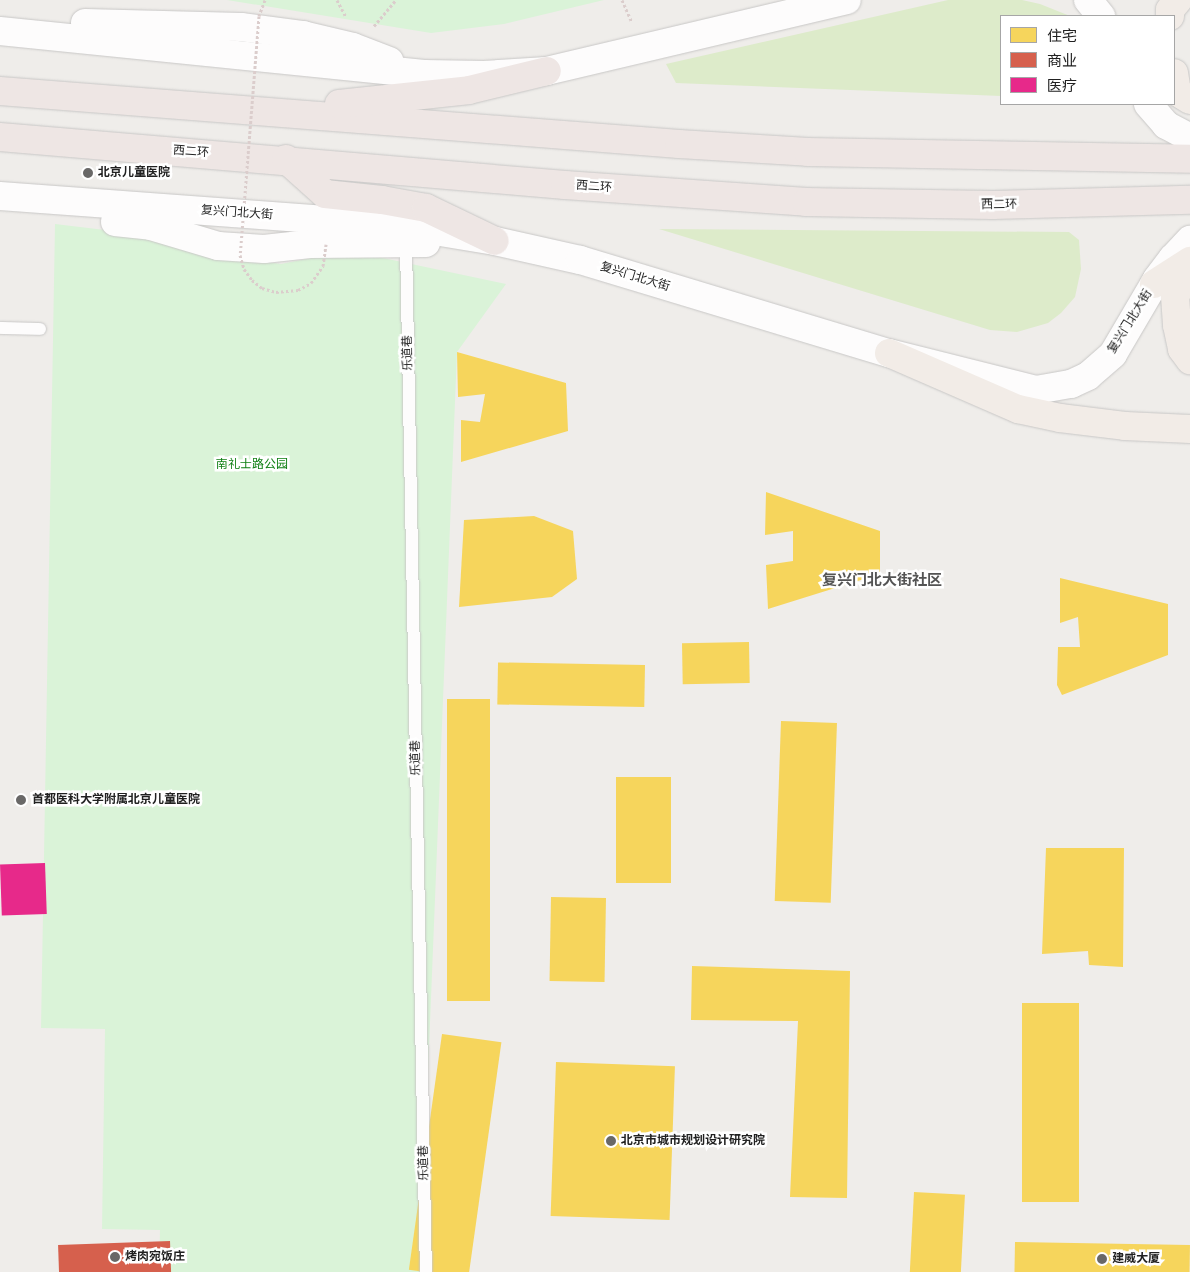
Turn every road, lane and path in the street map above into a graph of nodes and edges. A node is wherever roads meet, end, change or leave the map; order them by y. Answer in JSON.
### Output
{"nodes":[{"id":1,"x":265,"y":0,"type":"edge"},
{"id":2,"x":337,"y":0,"type":"edge"},
{"id":3,"x":847,"y":0,"type":"edge"},
{"id":4,"x":1088,"y":0,"type":"edge"},
{"id":5,"x":1178,"y":0,"type":"edge"},
{"id":6,"x":1100,"y":15,"type":"edge"},
{"id":7,"x":1170,"y":15,"type":"edge"},
{"id":8,"x":347,"y":19,"type":"dead end"},
{"id":9,"x":0,"y":25,"type":"edge"},
{"id":10,"x":0,"y":31,"type":"edge"},
{"id":11,"x":547,"y":71,"type":"junction"},
{"id":12,"x":424,"y":74,"type":"junction"},
{"id":13,"x":0,"y":91,"type":"edge"},
{"id":14,"x":1149,"y":105,"type":"edge"},
{"id":15,"x":276,"y":111,"type":"junction"},
{"id":16,"x":0,"y":137,"type":"edge"},
{"id":17,"x":1190,"y":138,"type":"edge"},
{"id":18,"x":1190,"y":158,"type":"edge"},
{"id":19,"x":286,"y":159,"type":"junction"},
{"id":20,"x":0,"y":196,"type":"edge"},
{"id":21,"x":1190,"y":200,"type":"edge"},
{"id":22,"x":495,"y":240,"type":"junction"},
{"id":23,"x":1190,"y":240,"type":"edge"},
{"id":24,"x":326,"y":244,"type":"junction"},
{"id":25,"x":406,"y":244,"type":"junction"},
{"id":26,"x":1190,"y":262,"type":"edge"},
{"id":27,"x":1190,"y":267,"type":"edge"},
{"id":28,"x":1154,"y":284,"type":"junction"},
{"id":29,"x":0,"y":328,"type":"edge"},
{"id":30,"x":40,"y":329,"type":"dead end"},
{"id":31,"x":889,"y":353,"type":"junction"},
{"id":32,"x":1190,"y":360,"type":"edge"},
{"id":33,"x":1190,"y":429,"type":"edge"},
{"id":34,"x":426,"y":1272,"type":"edge"}],
"edges":[{"from":1,"to":24,"type":"path","bridge":true},
{"from":2,"to":8,"type":"path"},
{"from":3,"to":11,"type":"street"},
{"from":4,"to":6,"type":"street"},
{"from":5,"to":7,"type":"main road"},
{"from":9,"to":12,"type":"street"},
{"from":10,"to":12,"type":"street"},
{"from":11,"to":12,"type":"street"},
{"from":11,"to":15,"type":"highway"},
{"from":13,"to":15,"type":"highway"},
{"from":14,"to":17,"type":"street"},
{"from":15,"to":18,"type":"highway"},
{"from":16,"to":19,"type":"highway","name":"西二环"},
{"from":19,"to":21,"type":"highway","name":"西二环"},
{"from":19,"to":22,"type":"highway"},
{"from":20,"to":22,"type":"street","name":"复兴门北大街"},
{"from":20,"to":24,"type":"street"},
{"from":22,"to":25,"type":"street"},
{"from":22,"to":31,"type":"street","name":"复兴门北大街"},
{"from":23,"to":28,"type":"street","name":"复兴门北大街"},
{"from":24,"to":25,"type":"street"},
{"from":25,"to":34,"type":"lane","name":"乐道巷"},
{"from":26,"to":28,"type":"main road"},
{"from":27,"to":32,"type":"main road"},
{"from":28,"to":31,"type":"street","name":"复兴门北大街"},
{"from":29,"to":30,"type":"lane"},
{"from":31,"to":33,"type":"main road"}]}
